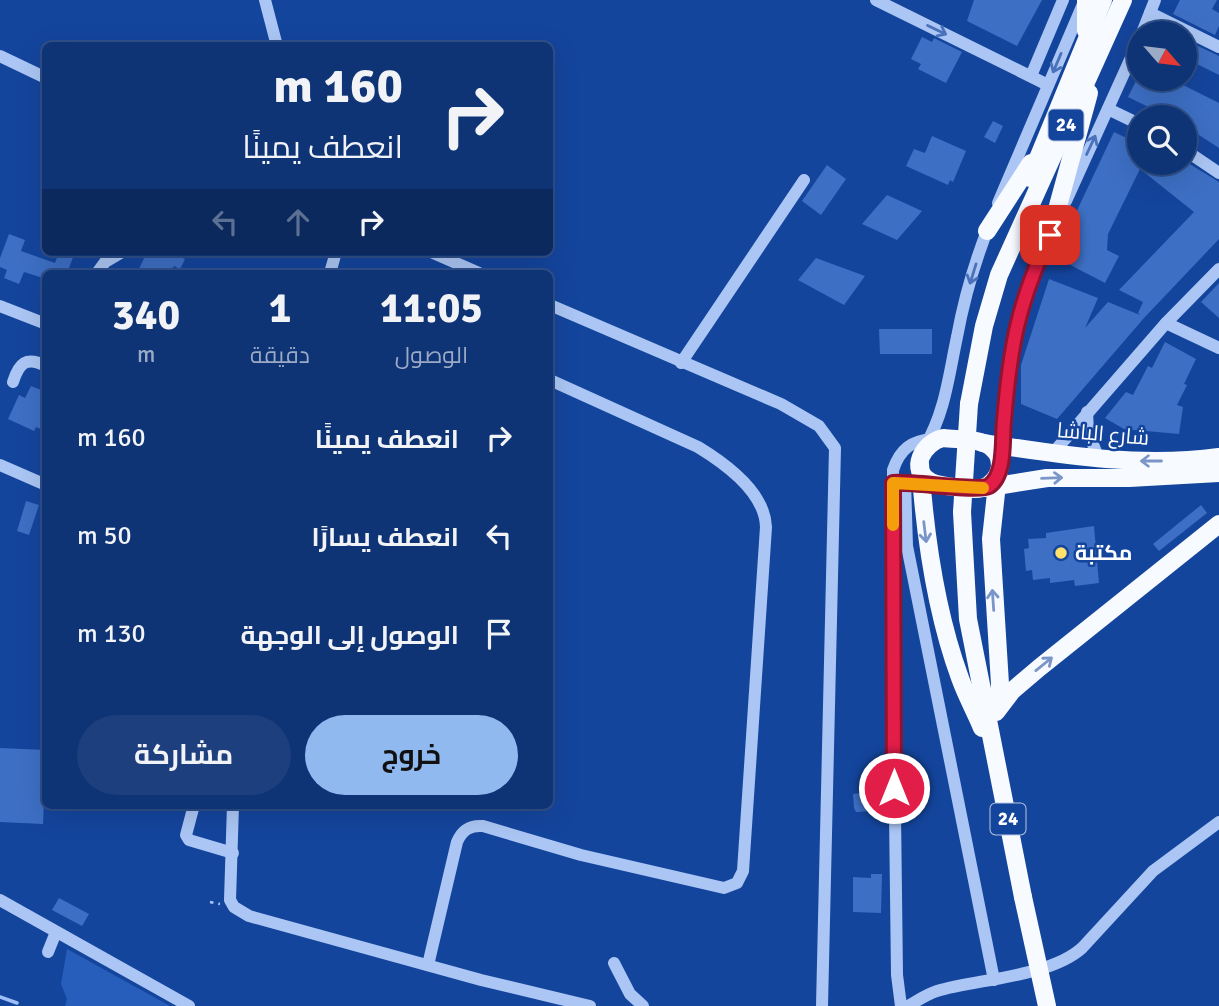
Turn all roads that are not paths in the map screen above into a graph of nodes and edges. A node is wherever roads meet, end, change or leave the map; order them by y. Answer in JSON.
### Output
{"nodes":[{"id":1,"x":264,"y":0,"type":"edge"},
{"id":2,"x":876,"y":0,"type":"edge"},
{"id":3,"x":1063,"y":0,"type":"edge"},
{"id":4,"x":1085,"y":0,"type":"edge"},
{"id":5,"x":1102,"y":0,"type":"edge"},
{"id":6,"x":1123,"y":0,"type":"edge"},
{"id":7,"x":1137,"y":0,"type":"edge"},
{"id":8,"x":1155,"y":0,"type":"edge"},
{"id":9,"x":1150,"y":13,"type":"junction"},
{"id":10,"x":1147,"y":21,"type":"edge"},
{"id":11,"x":276,"y":42,"type":"edge"},
{"id":12,"x":1094,"y":44,"type":"junction"},
{"id":13,"x":1219,"y":47,"type":"edge"},
{"id":14,"x":0,"y":56,"type":"edge"},
{"id":15,"x":1092,"y":67,"type":"junction"},
{"id":16,"x":1127,"y":67,"type":"edge"},
{"id":17,"x":42,"y":76,"type":"edge"},
{"id":18,"x":1031,"y":76,"type":"junction"},
{"id":19,"x":1048,"y":85,"type":"junction"},
{"id":20,"x":1108,"y":109,"type":"junction"},
{"id":21,"x":1127,"y":118,"type":"edge"},
{"id":22,"x":1041,"y":148,"type":"junction"},
{"id":23,"x":1197,"y":158,"type":"edge"},
{"id":24,"x":1219,"y":173,"type":"edge"},
{"id":25,"x":804,"y":180,"type":"dead end"},
{"id":26,"x":987,"y":231,"type":"junction"},
{"id":27,"x":1050,"y":235,"type":"junction"},
{"id":28,"x":1009,"y":249,"type":"junction"},
{"id":29,"x":115,"y":256,"type":"edge"},
{"id":30,"x":440,"y":256,"type":"edge"},
{"id":31,"x":1219,"y":269,"type":"edge"},
{"id":32,"x":99,"y":270,"type":"edge"},
{"id":33,"x":472,"y":270,"type":"edge"},
{"id":34,"x":553,"y":305,"type":"edge"},
{"id":35,"x":0,"y":306,"type":"edge"},
{"id":36,"x":42,"y":322,"type":"edge"},
{"id":37,"x":1166,"y":323,"type":"junction"},
{"id":38,"x":1219,"y":348,"type":"edge"},
{"id":39,"x":681,"y":363,"type":"junction"},
{"id":40,"x":42,"y":364,"type":"edge"},
{"id":41,"x":553,"y":381,"type":"edge"},
{"id":42,"x":13,"y":382,"type":"dead end"},
{"id":43,"x":1087,"y":412,"type":"junction"},
{"id":44,"x":983,"y":443,"type":"junction"},
{"id":45,"x":1002,"y":446,"type":"junction"},
{"id":46,"x":1053,"y":453,"type":"junction"},
{"id":47,"x":1219,"y":457,"type":"edge"},
{"id":48,"x":1099,"y":460,"type":"junction"},
{"id":49,"x":0,"y":465,"type":"edge"},
{"id":50,"x":921,"y":465,"type":"junction"},
{"id":51,"x":1219,"y":473,"type":"edge"},
{"id":52,"x":995,"y":479,"type":"junction"},
{"id":53,"x":42,"y":483,"type":"edge"},
{"id":54,"x":1219,"y":524,"type":"edge"},
{"id":55,"x":996,"y":712,"type":"junction"},
{"id":56,"x":994,"y":741,"type":"junction"},
{"id":57,"x":1000,"y":773,"type":"junction"},
{"id":58,"x":894,"y":788,"type":"tunnel mouth"},
{"id":59,"x":193,"y":809,"type":"edge"},
{"id":60,"x":233,"y":809,"type":"edge"},
{"id":61,"x":895,"y":813,"type":"tunnel mouth"},
{"id":62,"x":1219,"y":822,"type":"edge"},
{"id":63,"x":233,"y":853,"type":"junction"},
{"id":64,"x":0,"y":900,"type":"edge"},
{"id":65,"x":56,"y":932,"type":"junction"},
{"id":66,"x":48,"y":952,"type":"dead end"},
{"id":67,"x":614,"y":963,"type":"dead end"},
{"id":68,"x":428,"y":965,"type":"junction"},
{"id":69,"x":994,"y":980,"type":"junction"},
{"id":70,"x":189,"y":1006,"type":"edge"},
{"id":71,"x":590,"y":1006,"type":"edge"},
{"id":72,"x":643,"y":1006,"type":"edge"},
{"id":73,"x":822,"y":1006,"type":"edge"},
{"id":74,"x":901,"y":1006,"type":"edge"},
{"id":75,"x":908,"y":1006,"type":"edge"},
{"id":76,"x":1047,"y":1006,"type":"edge"}],
"edges":[{"from":1,"to":11,"type":"street"},
{"from":2,"to":18,"type":"street","one_way":true},
{"from":3,"to":18,"type":"street"},
{"from":4,"to":12,"type":"main road"},
{"from":4,"to":19,"type":"street","one_way":true},
{"from":5,"to":12,"type":"main road","number":"24"},
{"from":6,"to":12,"type":"main road","number":"24"},
{"from":7,"to":12,"type":"main road"},
{"from":8,"to":9,"type":"street"},
{"from":9,"to":10,"type":"street"},
{"from":9,"to":13,"type":"street"},
{"from":12,"to":15,"type":"main road","number":"24"},
{"from":12,"to":22,"type":"main road","number":"24"},
{"from":14,"to":17,"type":"street"},
{"from":15,"to":27,"type":"main road"},
{"from":15,"to":28,"type":"main road","number":"24"},
{"from":16,"to":20,"type":"street"},
{"from":18,"to":19,"type":"street"},
{"from":19,"to":26,"type":"street"},
{"from":20,"to":21,"type":"street"},
{"from":27,"to":20,"type":"street","one_way":true},
{"from":22,"to":26,"type":"main road"},
{"from":22,"to":28,"type":"main road","number":"24"},
{"from":23,"to":24,"type":"street"},
{"from":25,"to":39,"type":"street"},
{"from":26,"to":50,"type":"street","one_way":true},
{"from":27,"to":45,"type":"street"},
{"from":28,"to":56,"type":"main road","number":"24","bridge":true},
{"from":29,"to":32,"type":"street"},
{"from":30,"to":33,"type":"street"},
{"from":31,"to":37,"type":"street"},
{"from":34,"to":39,"type":"street"},
{"from":35,"to":36,"type":"street"},
{"from":37,"to":38,"type":"street"},
{"from":37,"to":43,"type":"street"},
{"from":39,"to":73,"type":"street"},
{"from":40,"to":42,"type":"street"},
{"from":41,"to":68,"type":"street"},
{"from":43,"to":46,"type":"street"},
{"from":43,"to":48,"type":"street"},
{"from":44,"to":45,"type":"main road","name":"شارع الباشا"},
{"from":44,"to":50,"type":"main road","name":"شارع الباشا"},
{"from":44,"to":52,"type":"main road"},
{"from":45,"to":46,"type":"main road","name":"شارع الباشا"},
{"from":45,"to":52,"type":"street"},
{"from":46,"to":48,"type":"main road","name":"شارع الباشا"},
{"from":47,"to":48,"type":"main road","name":"شارع الباشا","one_way":true},
{"from":49,"to":53,"type":"street"},
{"from":50,"to":52,"type":"main road"},
{"from":50,"to":57,"type":"main road","one_way":true},
{"from":50,"to":58,"type":"street"},
{"from":50,"to":69,"type":"street"},
{"from":52,"to":51,"type":"main road","one_way":true},
{"from":55,"to":52,"type":"main road","one_way":true},
{"from":55,"to":54,"type":"main road","one_way":true},
{"from":55,"to":56,"type":"main road"},
{"from":56,"to":57,"type":"main road","number":"24"},
{"from":57,"to":76,"type":"main road","number":"24","bridge":true},
{"from":59,"to":63,"type":"street"},
{"from":60,"to":63,"type":"street"},
{"from":61,"to":74,"type":"street"},
{"from":62,"to":69,"type":"street"},
{"from":63,"to":68,"type":"street"},
{"from":64,"to":65,"type":"street"},
{"from":65,"to":66,"type":"street"},
{"from":65,"to":70,"type":"street"},
{"from":67,"to":72,"type":"street"},
{"from":68,"to":71,"type":"street"},
{"from":69,"to":75,"type":"street"}]}
